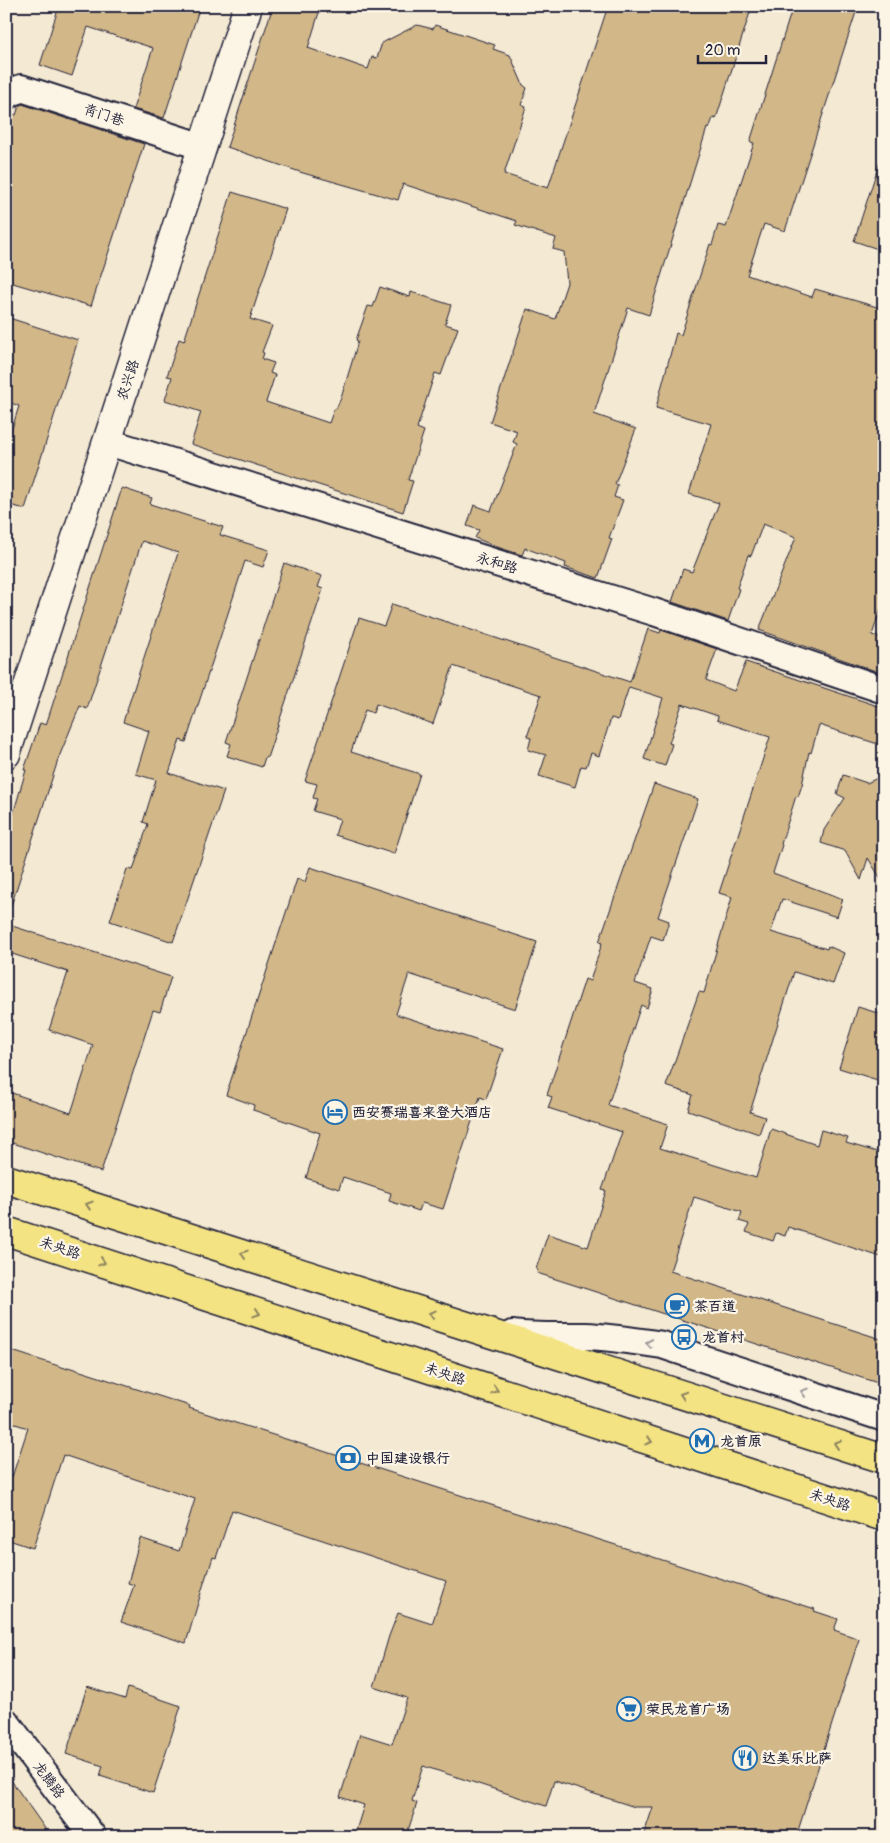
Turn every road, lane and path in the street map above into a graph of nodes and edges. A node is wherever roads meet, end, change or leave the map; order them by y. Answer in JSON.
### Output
{"nodes":[{"id":1,"x":248,"y":6,"type":"edge"},
{"id":2,"x":6,"y":96,"type":"edge"},
{"id":3,"x":203,"y":146,"type":"junction"},
{"id":4,"x":108,"y":442,"type":"junction"},
{"id":5,"x":884,"y":690,"type":"edge"},
{"id":6,"x":6,"y":754,"type":"edge"},
{"id":7,"x":6,"y":1179,"type":"edge"},
{"id":8,"x":6,"y":1231,"type":"edge"},
{"id":9,"x":478,"y":1329,"type":"junction"},
{"id":10,"x":884,"y":1418,"type":"edge"},
{"id":11,"x":884,"y":1459,"type":"edge"},
{"id":12,"x":884,"y":1517,"type":"edge"},
{"id":13,"x":6,"y":1722,"type":"edge"},
{"id":14,"x":81,"y":1832,"type":"edge"}],
"edges":[{"from":1,"to":3,"type":"street","name":"农兴路"},
{"from":2,"to":3,"type":"street","name":"青门巷"},
{"from":3,"to":4,"type":"street","name":"农兴路"},
{"from":4,"to":5,"type":"street","name":"永和路"},
{"from":4,"to":6,"type":"street","name":"农兴路"},
{"from":9,"to":7,"type":"main road","one_way":true},
{"from":8,"to":12,"type":"main road","name":"未央路","one_way":true},
{"from":10,"to":9,"type":"street","one_way":true},
{"from":11,"to":9,"type":"main road","one_way":true},
{"from":13,"to":14,"type":"street","name":"龙腾路"}]}
